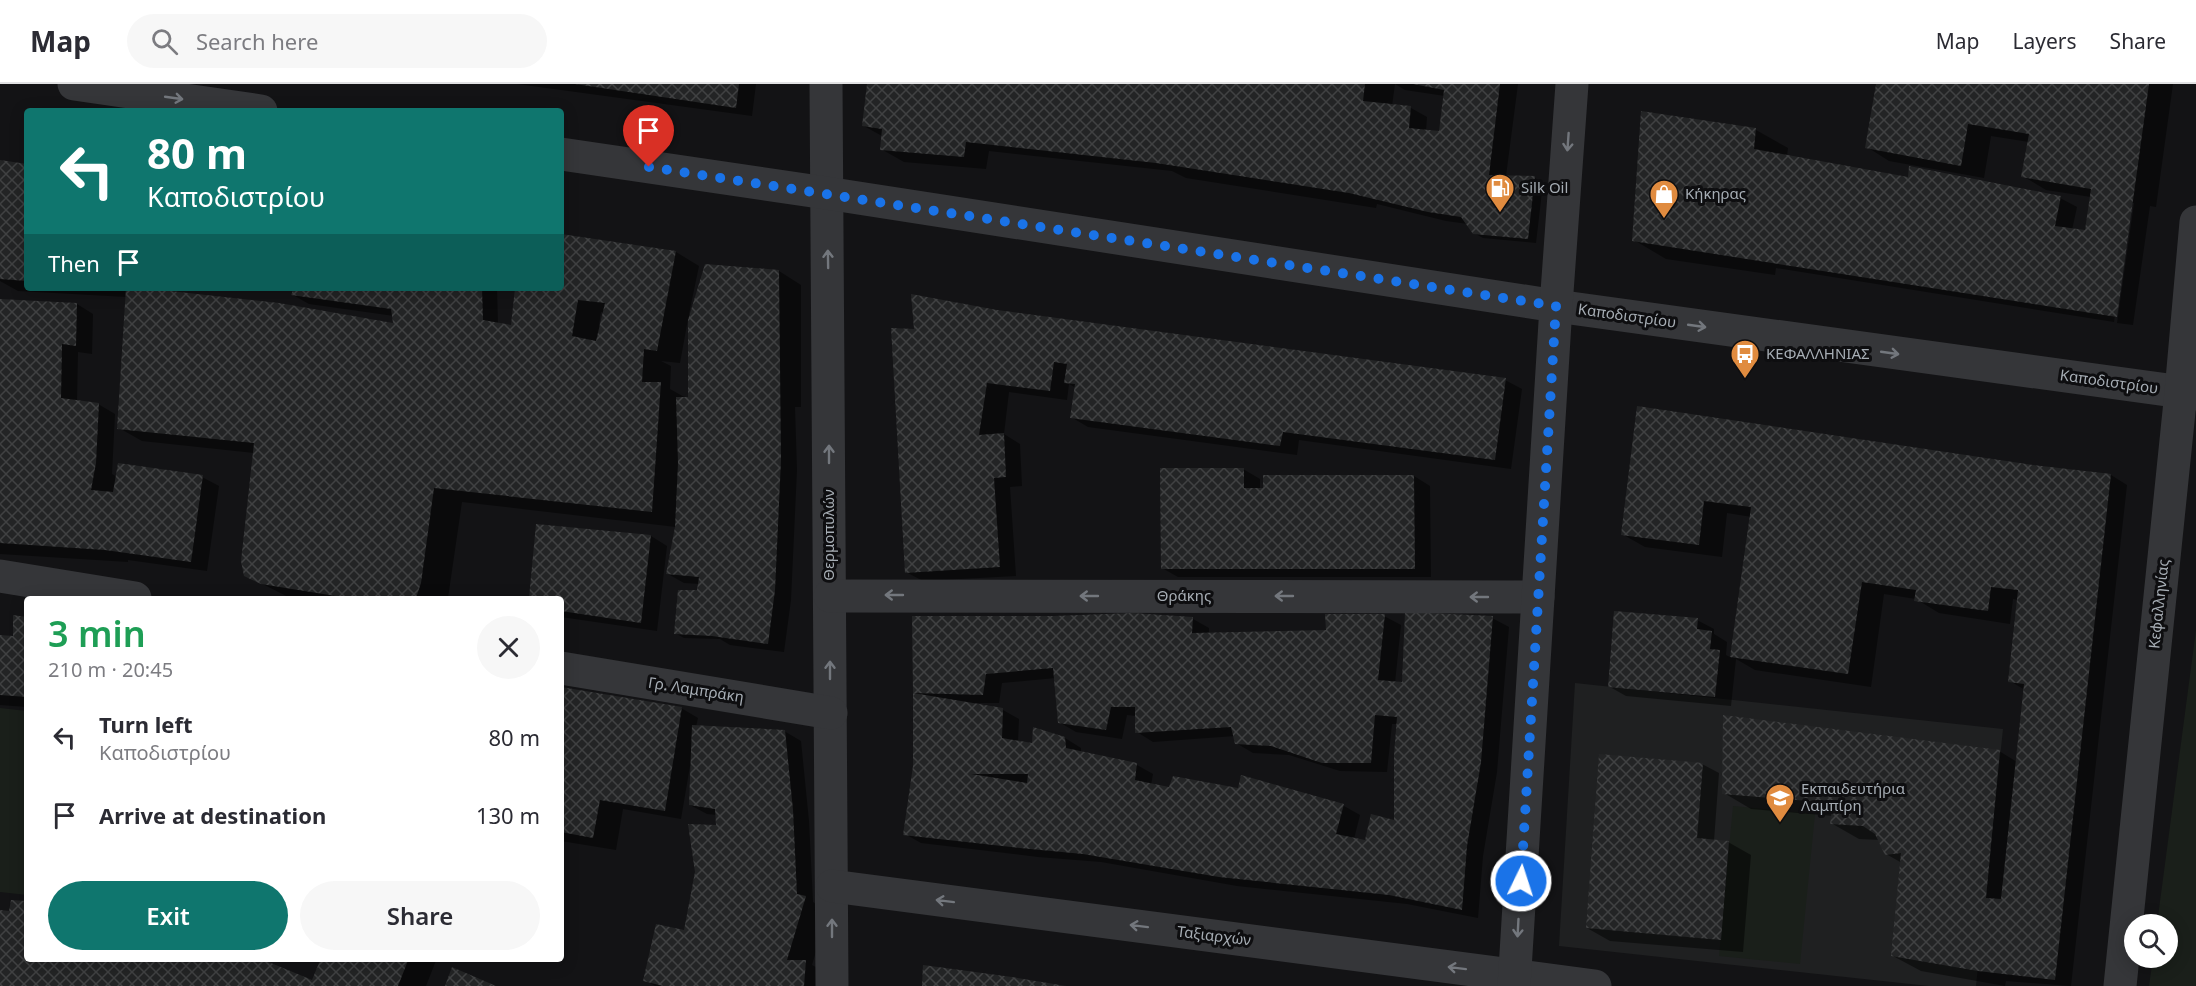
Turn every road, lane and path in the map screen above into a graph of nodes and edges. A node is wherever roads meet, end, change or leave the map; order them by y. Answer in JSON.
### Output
{"nodes":[{"id":1,"x":74,"y":84,"type":"edge"},
{"id":2,"x":826,"y":84,"type":"edge"},
{"id":3,"x":1572,"y":84,"type":"edge"},
{"id":4,"x":240,"y":108,"type":"edge"},
{"id":5,"x":564,"y":154,"type":"edge"},
{"id":6,"x":826,"y":193,"type":"junction"},
{"id":7,"x":2196,"y":222,"type":"edge"},
{"id":8,"x":1556,"y":306,"type":"junction"},
{"id":9,"x":2188,"y":393,"type":"edge"},
{"id":10,"x":0,"y":576,"type":"edge"},
{"id":11,"x":123,"y":596,"type":"edge"},
{"id":12,"x":830,"y":596,"type":"junction"},
{"id":13,"x":1538,"y":597,"type":"junction"},
{"id":14,"x":564,"y":668,"type":"edge"},
{"id":15,"x":831,"y":712,"type":"junction"},
{"id":16,"x":832,"y":886,"type":"junction"},
{"id":17,"x":1515,"y":981,"type":"edge"},
{"id":18,"x":832,"y":986,"type":"edge"},
{"id":19,"x":1595,"y":986,"type":"edge"},
{"id":20,"x":2120,"y":986,"type":"edge"}],
"edges":[{"from":1,"to":4,"type":"street","one_way":true},
{"from":2,"to":6,"type":"street","name":"Θερμοπυλών"},
{"from":3,"to":8,"type":"street","one_way":true},
{"from":5,"to":6,"type":"street","name":"Καποδιστρίου"},
{"from":6,"to":8,"type":"street","name":"Καποδιστρίου"},
{"from":12,"to":6,"type":"street","name":"Θερμοπυλών","one_way":true},
{"from":7,"to":9,"type":"street","name":"Κεφαλληνίας"},
{"from":8,"to":9,"type":"street","name":"Καποδιστρίου","one_way":true},
{"from":8,"to":13,"type":"street"},
{"from":9,"to":20,"type":"street","name":"Κεφαλληνίας"},
{"from":10,"to":11,"type":"street"},
{"from":13,"to":12,"type":"street","name":"Θράκης","one_way":true},
{"from":15,"to":12,"type":"street","name":"Θερμοπυλών","one_way":true},
{"from":13,"to":17,"type":"street","one_way":true},
{"from":14,"to":15,"type":"street","name":"Γρ. Λαμπράκη"},
{"from":15,"to":16,"type":"street","name":"Θερμοπυλών"},
{"from":17,"to":16,"type":"street","name":"Ταξιαρχών","one_way":true},
{"from":18,"to":16,"type":"street","name":"Θερμοπυλών","one_way":true},
{"from":17,"to":19,"type":"street","name":"Ταξιαρχών"}]}
